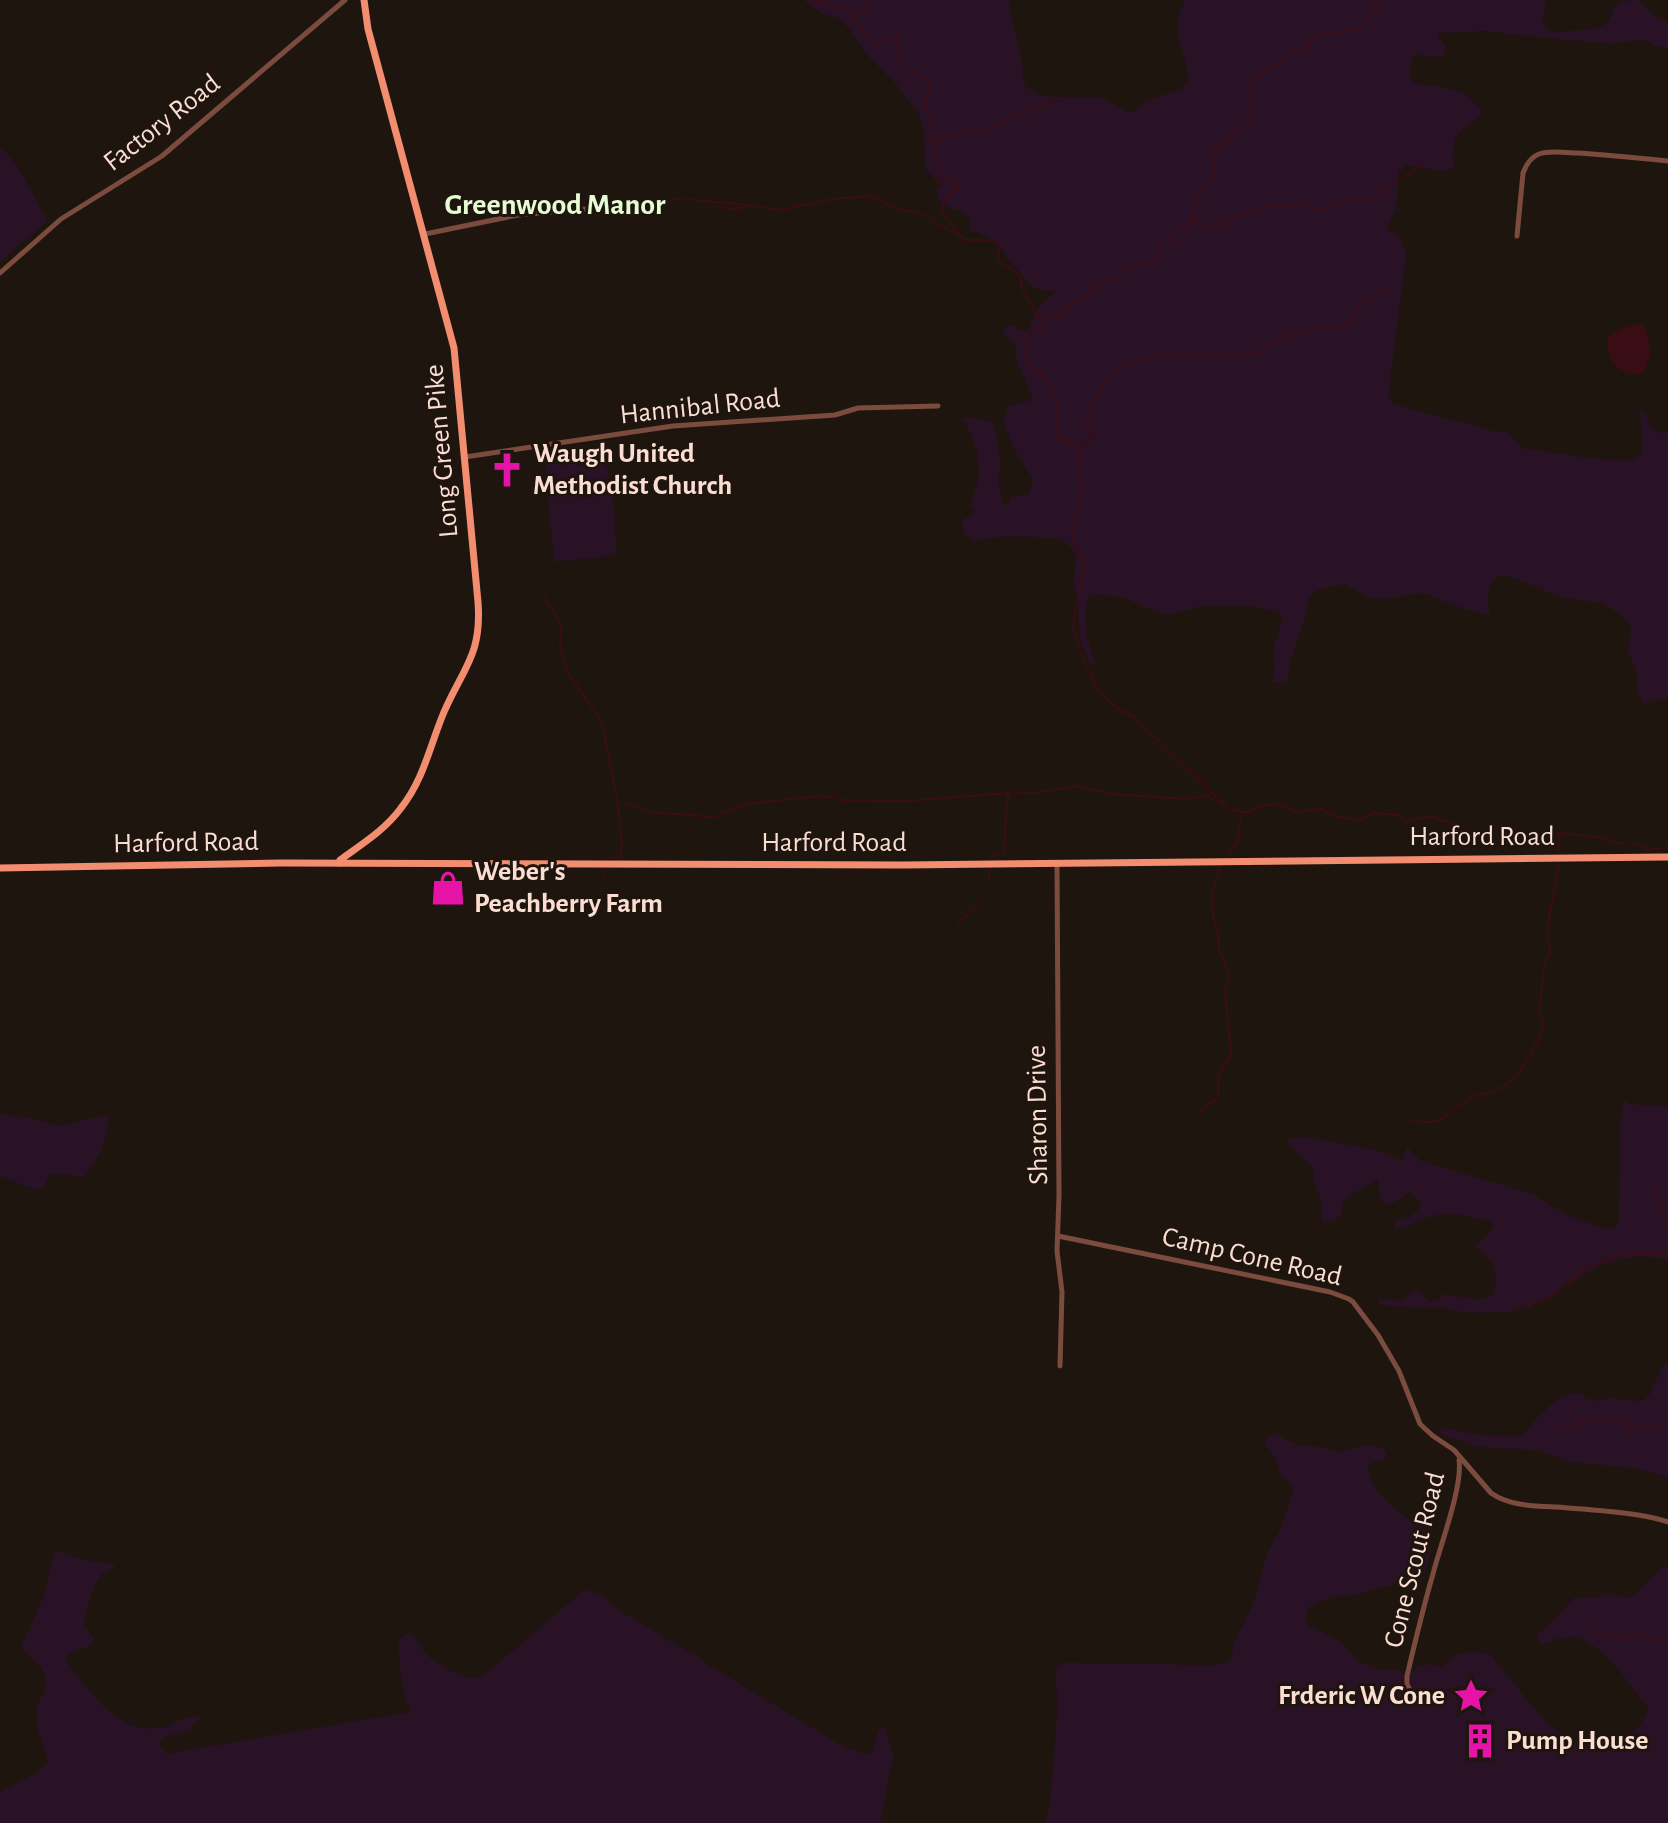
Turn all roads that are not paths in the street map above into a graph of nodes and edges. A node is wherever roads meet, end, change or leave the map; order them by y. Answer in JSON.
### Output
{"nodes":[{"id":1,"x":345,"y":0,"type":"edge"},
{"id":2,"x":364,"y":0,"type":"edge"},
{"id":3,"x":1668,"y":161,"type":"edge"},
{"id":4,"x":632,"y":211,"type":"dead end"},
{"id":5,"x":425,"y":234,"type":"junction"},
{"id":6,"x":1517,"y":236,"type":"dead end"},
{"id":7,"x":0,"y":273,"type":"edge"},
{"id":8,"x":938,"y":406,"type":"dead end"},
{"id":9,"x":465,"y":457,"type":"junction"},
{"id":10,"x":1668,"y":857,"type":"edge"},
{"id":11,"x":339,"y":863,"type":"junction"},
{"id":12,"x":1057,"y":863,"type":"junction"},
{"id":13,"x":0,"y":868,"type":"edge"},
{"id":14,"x":1058,"y":1236,"type":"junction"},
{"id":15,"x":1060,"y":1366,"type":"dead end"},
{"id":16,"x":1457,"y":1455,"type":"junction"},
{"id":17,"x":1668,"y":1522,"type":"edge"},
{"id":18,"x":1441,"y":1696,"type":"dead end"}],
"edges":[{"from":1,"to":7,"type":"street","name":"Factory Road"},
{"from":2,"to":5,"type":"main road","name":"Long Green Pike"},
{"from":3,"to":6,"type":"street"},
{"from":4,"to":5,"type":"street"},
{"from":5,"to":9,"type":"main road","name":"Long Green Pike"},
{"from":8,"to":9,"type":"street","name":"Hannibal Road"},
{"from":9,"to":11,"type":"main road","name":"Long Green Pike"},
{"from":10,"to":12,"type":"main road","name":"Harford Road"},
{"from":11,"to":12,"type":"main road","name":"Harford Road"},
{"from":11,"to":13,"type":"main road","name":"Harford Road"},
{"from":12,"to":14,"type":"street","name":"Sharon Drive"},
{"from":14,"to":15,"type":"street","name":"Sharon Drive"},
{"from":14,"to":16,"type":"street","name":"Camp Cone Road"},
{"from":16,"to":17,"type":"street","name":"Camp Cone Road"},
{"from":16,"to":18,"type":"street","name":"Cone Scout Road"}]}
